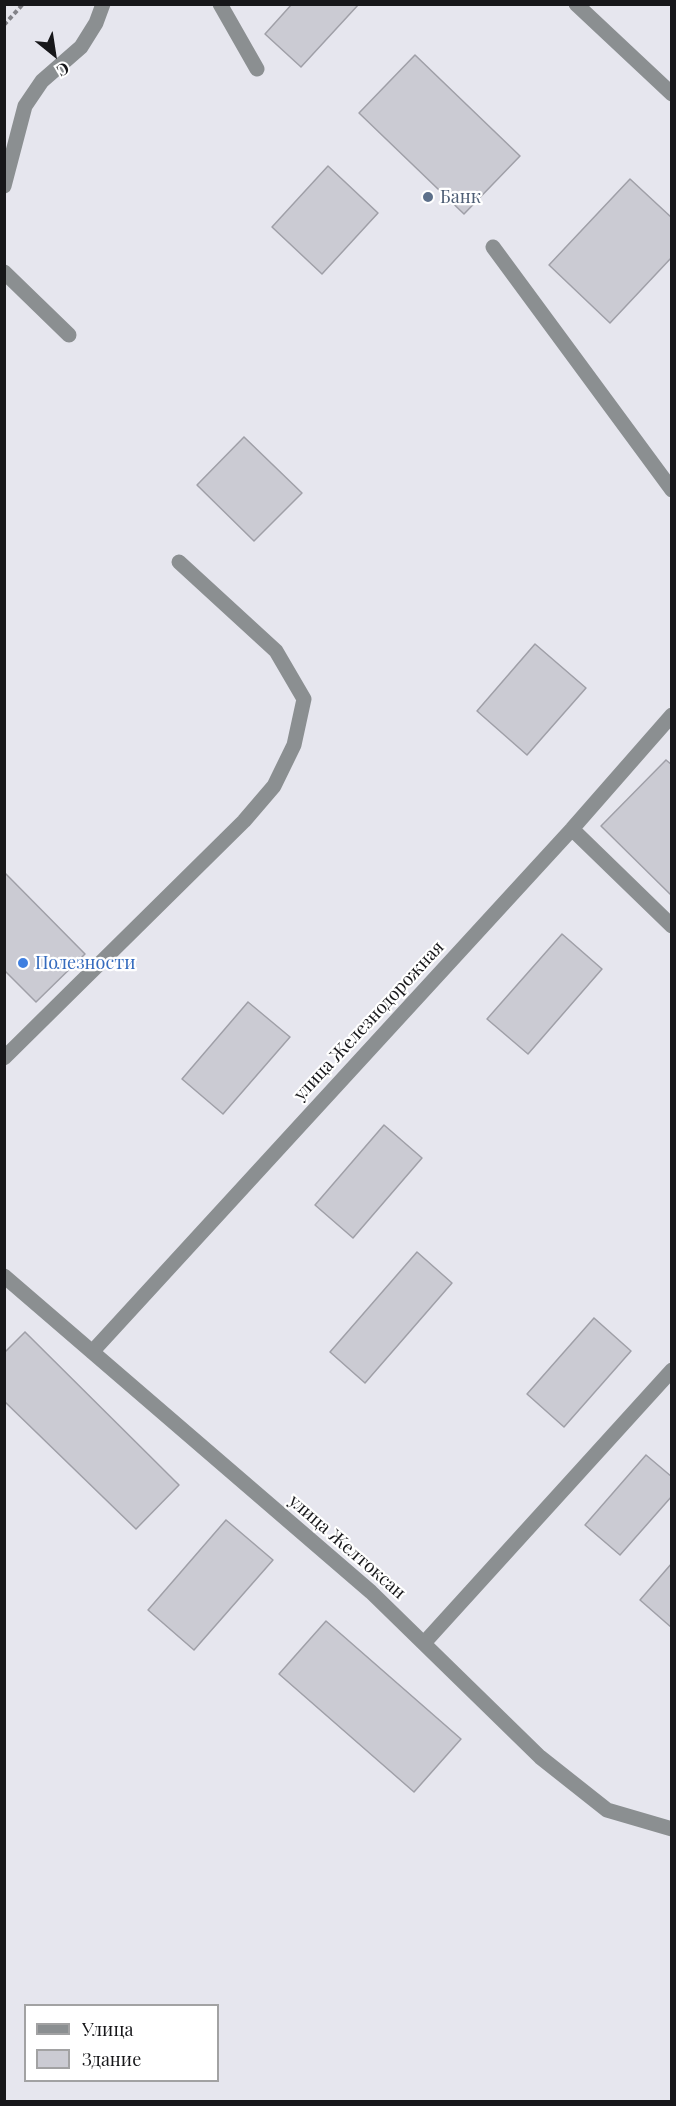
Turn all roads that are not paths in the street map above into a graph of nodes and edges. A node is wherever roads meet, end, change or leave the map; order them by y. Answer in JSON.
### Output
{"nodes":[{"id":1,"x":103,"y":4,"type":"edge"},
{"id":2,"x":220,"y":4,"type":"edge"},
{"id":3,"x":576,"y":4,"type":"edge"},
{"id":4,"x":257,"y":69,"type":"dead end"},
{"id":5,"x":672,"y":94,"type":"edge"},
{"id":6,"x":4,"y":186,"type":"edge"},
{"id":7,"x":493,"y":247,"type":"dead end"},
{"id":8,"x":4,"y":272,"type":"edge"},
{"id":9,"x":69,"y":335,"type":"dead end"},
{"id":10,"x":672,"y":490,"type":"edge"},
{"id":11,"x":179,"y":562,"type":"dead end"},
{"id":12,"x":672,"y":715,"type":"edge"},
{"id":13,"x":572,"y":829,"type":"junction"},
{"id":14,"x":672,"y":926,"type":"edge"},
{"id":15,"x":4,"y":1058,"type":"edge"},
{"id":16,"x":4,"y":1276,"type":"edge"},
{"id":17,"x":92,"y":1352,"type":"junction"},
{"id":18,"x":672,"y":1370,"type":"edge"},
{"id":19,"x":424,"y":1643,"type":"junction"},
{"id":20,"x":672,"y":1829,"type":"edge"}],
"edges":[{"from":1,"to":6,"type":"street"},
{"from":2,"to":4,"type":"street"},
{"from":3,"to":5,"type":"street"},
{"from":7,"to":10,"type":"street"},
{"from":8,"to":9,"type":"street"},
{"from":11,"to":15,"type":"street"},
{"from":12,"to":13,"type":"street","name":"улица Железнодорожная"},
{"from":13,"to":14,"type":"street"},
{"from":13,"to":17,"type":"street","name":"улица Железнодорожная"},
{"from":16,"to":17,"type":"street","name":"улица Желтоксан"},
{"from":17,"to":19,"type":"street","name":"улица Желтоксан"},
{"from":18,"to":19,"type":"street"},
{"from":19,"to":20,"type":"street","name":"улица Желтоксан"}]}
